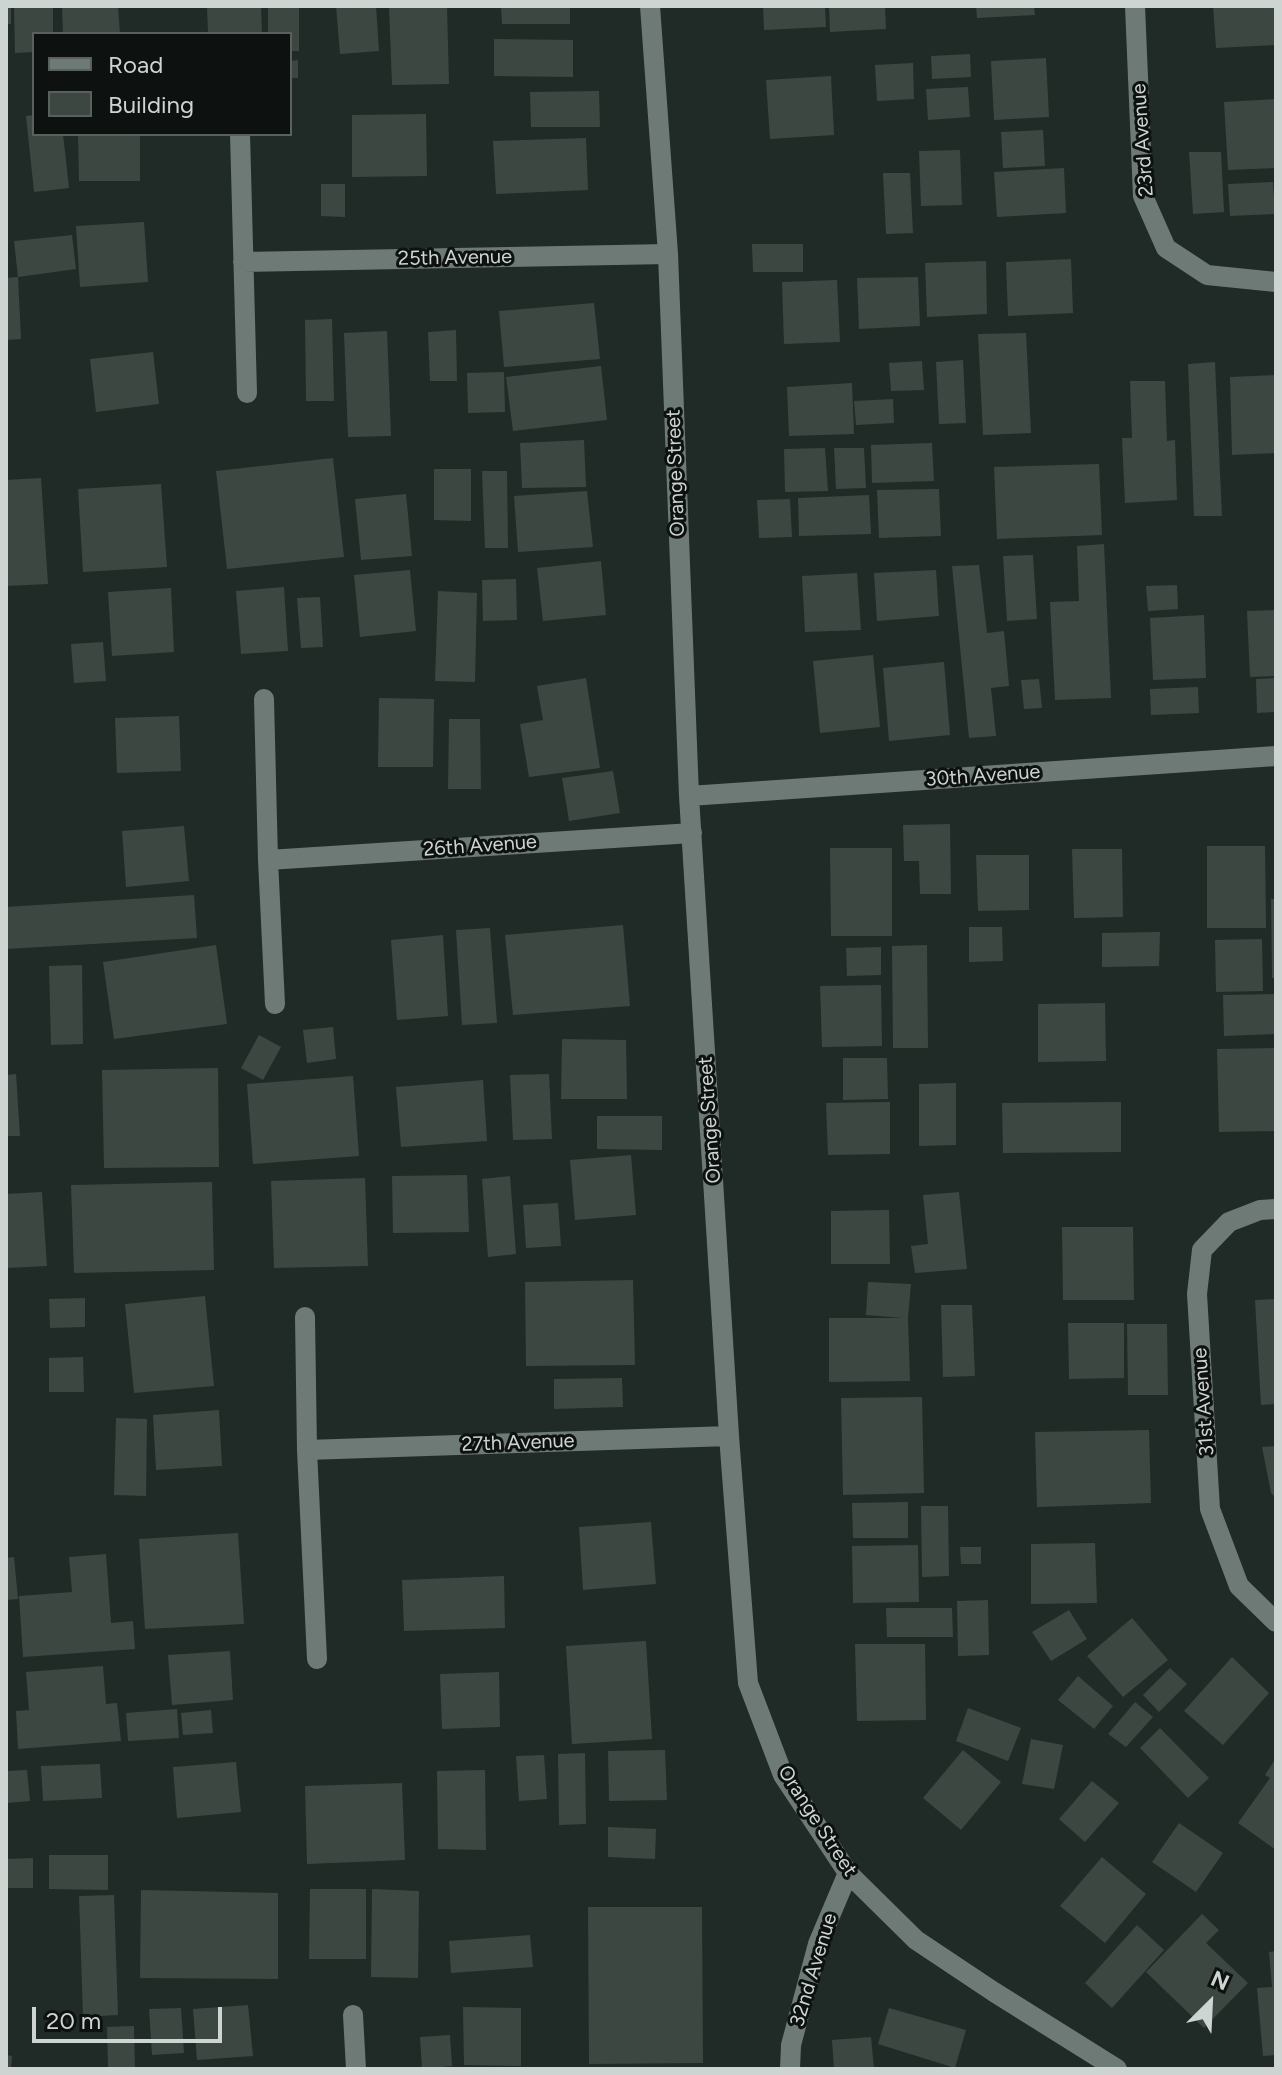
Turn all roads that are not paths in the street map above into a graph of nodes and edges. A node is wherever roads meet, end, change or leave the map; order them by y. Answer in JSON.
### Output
{"nodes":[{"id":1,"x":650,"y":6,"type":"edge"},
{"id":2,"x":1135,"y":6,"type":"edge"},
{"id":3,"x":240,"y":136,"type":"edge"},
{"id":4,"x":668,"y":254,"type":"junction"},
{"id":5,"x":243,"y":262,"type":"junction"},
{"id":6,"x":1276,"y":282,"type":"edge"},
{"id":7,"x":247,"y":393,"type":"dead end"},
{"id":8,"x":264,"y":699,"type":"dead end"},
{"id":9,"x":1276,"y":756,"type":"edge"},
{"id":10,"x":689,"y":796,"type":"junction"},
{"id":11,"x":692,"y":833,"type":"junction"},
{"id":12,"x":268,"y":860,"type":"junction"},
{"id":13,"x":275,"y":1004,"type":"dead end"},
{"id":14,"x":1276,"y":1209,"type":"edge"},
{"id":15,"x":305,"y":1317,"type":"dead end"},
{"id":16,"x":729,"y":1436,"type":"junction"},
{"id":17,"x":307,"y":1450,"type":"junction"},
{"id":18,"x":1276,"y":1622,"type":"edge"},
{"id":19,"x":317,"y":1659,"type":"dead end"},
{"id":20,"x":848,"y":1873,"type":"junction"},
{"id":21,"x":353,"y":2015,"type":"dead end"},
{"id":22,"x":356,"y":2069,"type":"edge"},
{"id":23,"x":790,"y":2069,"type":"edge"},
{"id":24,"x":1117,"y":2069,"type":"edge"}],
"edges":[{"from":1,"to":4,"type":"street","name":"Orange Street"},
{"from":2,"to":6,"type":"street","name":"23rd Avenue"},
{"from":3,"to":5,"type":"street"},
{"from":4,"to":5,"type":"street","name":"25th Avenue"},
{"from":4,"to":10,"type":"street","name":"Orange Street"},
{"from":5,"to":7,"type":"street"},
{"from":8,"to":12,"type":"street"},
{"from":9,"to":10,"type":"street","name":"30th Avenue"},
{"from":10,"to":11,"type":"street","name":"Orange Street"},
{"from":11,"to":12,"type":"street","name":"26th Avenue"},
{"from":11,"to":16,"type":"street","name":"Orange Street"},
{"from":12,"to":13,"type":"street"},
{"from":14,"to":18,"type":"street","name":"31st Avenue"},
{"from":15,"to":17,"type":"street"},
{"from":16,"to":17,"type":"street","name":"27th Avenue"},
{"from":16,"to":20,"type":"street","name":"Orange Street"},
{"from":17,"to":19,"type":"street"},
{"from":20,"to":23,"type":"street","name":"32nd Avenue"},
{"from":20,"to":24,"type":"street","name":"Orange Street"},
{"from":21,"to":22,"type":"street"}]}
